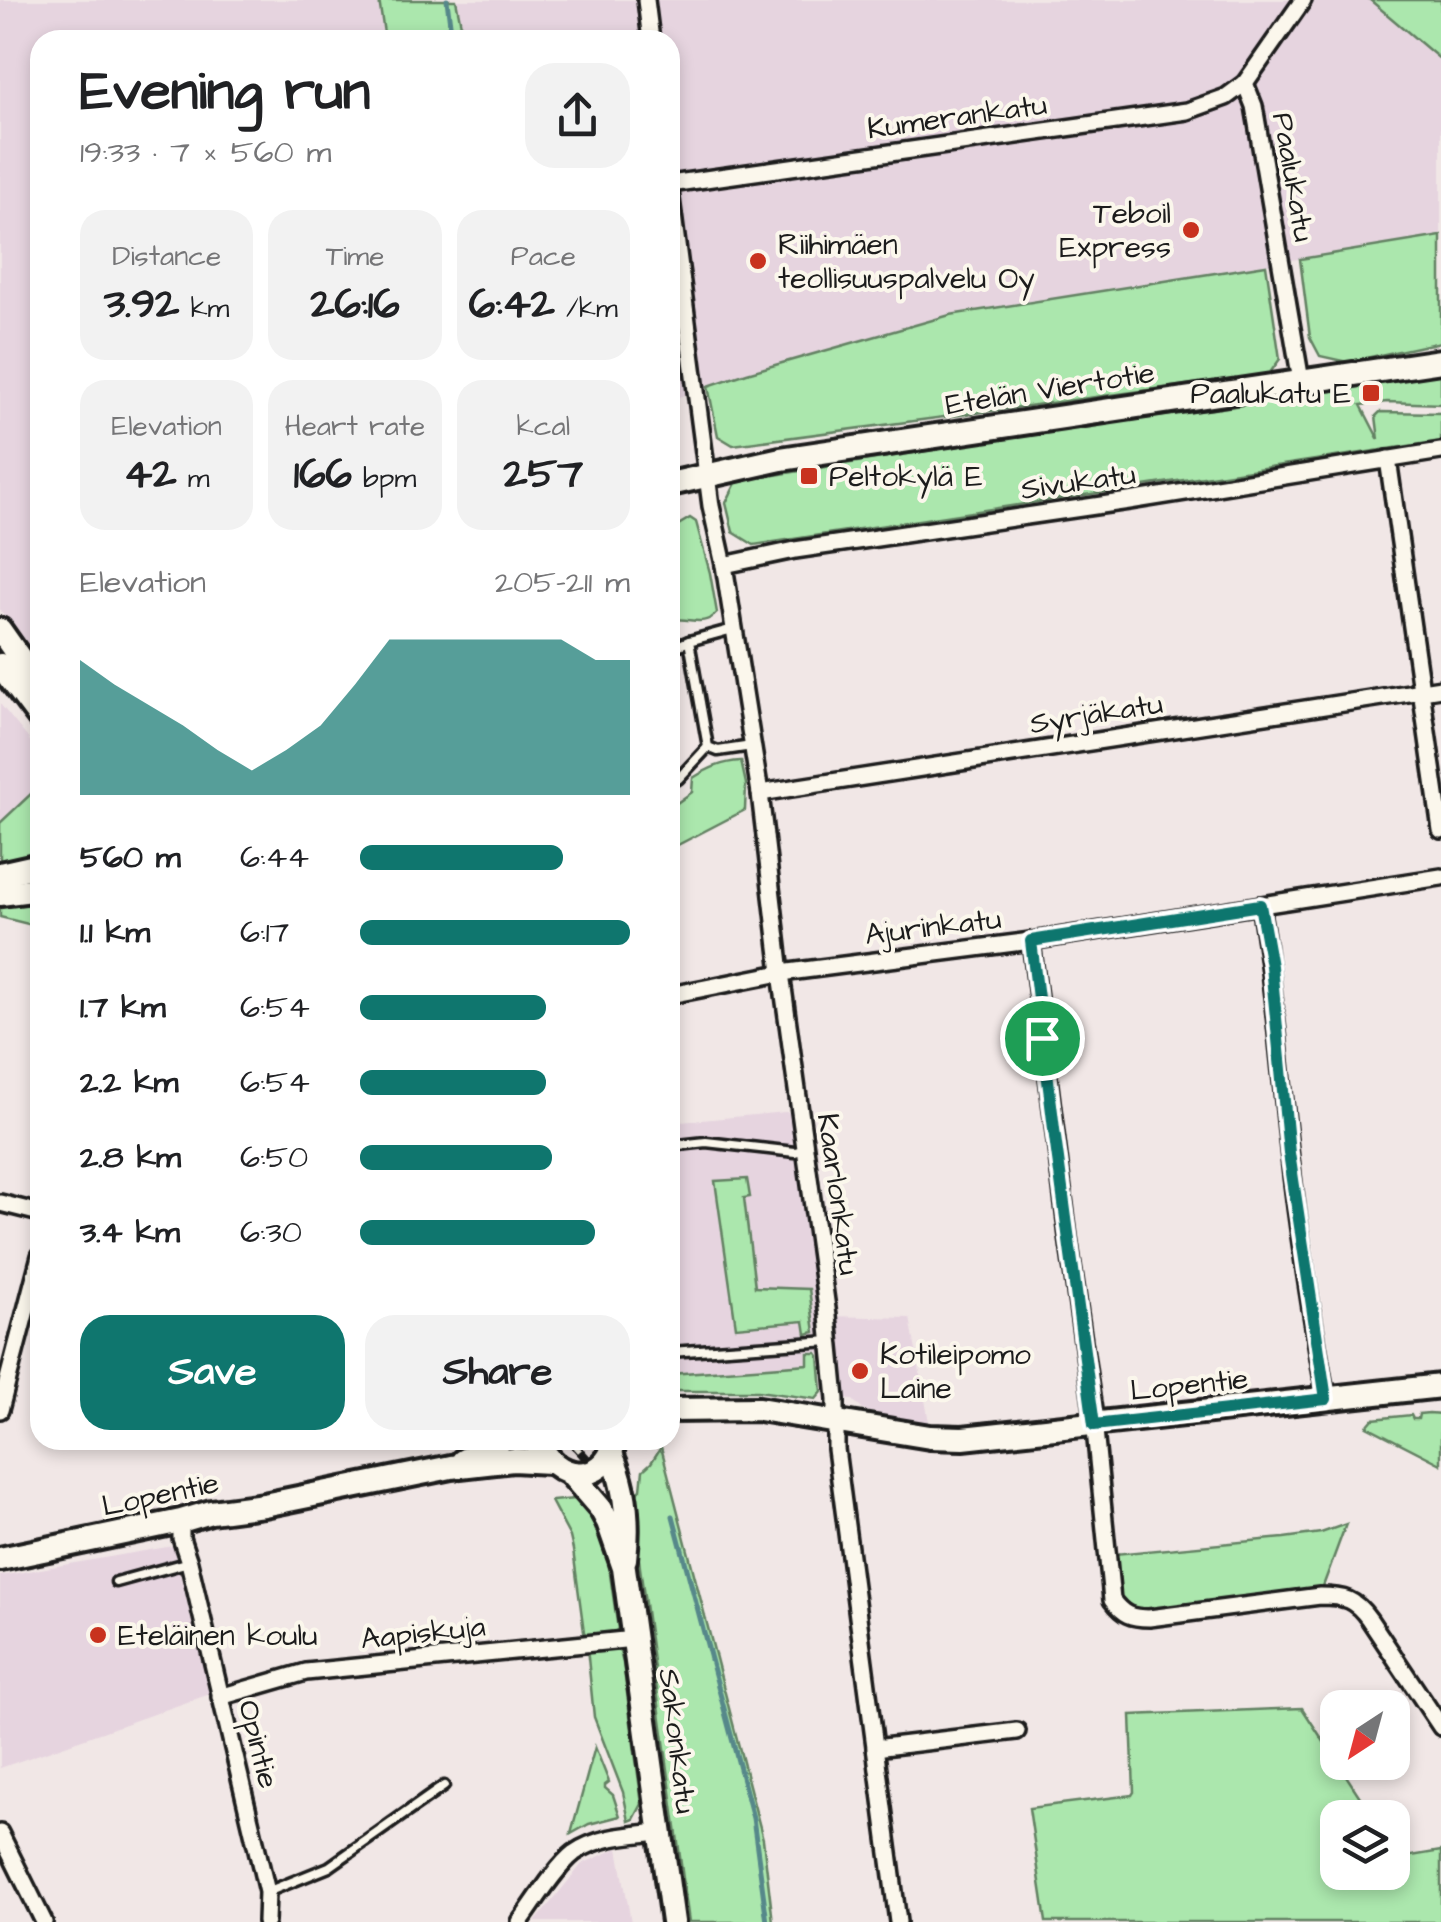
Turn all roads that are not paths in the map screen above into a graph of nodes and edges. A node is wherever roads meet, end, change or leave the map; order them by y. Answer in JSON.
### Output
{"nodes":[{"id":1,"x":646,"y":0,"type":"edge"},
{"id":2,"x":1303,"y":0,"type":"edge"},
{"id":3,"x":650,"y":30,"type":"edge"},
{"id":4,"x":1245,"y":83,"type":"junction"},
{"id":5,"x":680,"y":186,"type":"edge"},
{"id":6,"x":680,"y":265,"type":"edge"},
{"id":7,"x":1441,"y":361,"type":"edge"},
{"id":8,"x":1301,"y":381,"type":"junction"},
{"id":9,"x":1441,"y":451,"type":"edge"},
{"id":10,"x":1388,"y":459,"type":"junction"},
{"id":11,"x":707,"y":475,"type":"junction"},
{"id":12,"x":680,"y":482,"type":"edge"},
{"id":13,"x":724,"y":565,"type":"junction"},
{"id":14,"x":733,"y":629,"type":"junction"},
{"id":15,"x":0,"y":630,"type":"edge"},
{"id":16,"x":688,"y":641,"type":"junction"},
{"id":17,"x":680,"y":645,"type":"edge"},
{"id":18,"x":0,"y":665,"type":"edge"},
{"id":19,"x":30,"y":673,"type":"edge"},
{"id":20,"x":1441,"y":688,"type":"edge"},
{"id":21,"x":1419,"y":691,"type":"junction"},
{"id":22,"x":30,"y":705,"type":"edge"},
{"id":23,"x":752,"y":746,"type":"junction"},
{"id":24,"x":708,"y":747,"type":"junction"},
{"id":25,"x":680,"y":776,"type":"edge"},
{"id":26,"x":760,"y":793,"type":"junction"},
{"id":27,"x":1441,"y":830,"type":"edge"},
{"id":28,"x":30,"y":868,"type":"edge"},
{"id":29,"x":0,"y":874,"type":"edge"},
{"id":30,"x":1441,"y":877,"type":"edge"},
{"id":31,"x":30,"y":890,"type":"edge"},
{"id":32,"x":0,"y":894,"type":"edge"},
{"id":33,"x":1260,"y":905,"type":"junction"},
{"id":34,"x":1031,"y":941,"type":"junction"},
{"id":35,"x":781,"y":974,"type":"junction"},
{"id":36,"x":680,"y":993,"type":"edge"},
{"id":37,"x":680,"y":1145,"type":"edge"},
{"id":38,"x":805,"y":1150,"type":"junction"},
{"id":39,"x":0,"y":1203,"type":"edge"},
{"id":40,"x":30,"y":1210,"type":"edge"},
{"id":41,"x":30,"y":1294,"type":"edge"},
{"id":42,"x":830,"y":1340,"type":"junction"},
{"id":43,"x":680,"y":1351,"type":"edge"},
{"id":44,"x":1441,"y":1386,"type":"edge"},
{"id":45,"x":1326,"y":1399,"type":"junction"},
{"id":46,"x":1,"y":1405,"type":"edge"},
{"id":47,"x":680,"y":1410,"type":"edge"},
{"id":48,"x":706,"y":1411,"type":"junction"},
{"id":49,"x":680,"y":1420,"type":"edge"},
{"id":50,"x":836,"y":1422,"type":"junction"},
{"id":51,"x":1094,"y":1425,"type":"junction"},
{"id":52,"x":482,"y":1450,"type":"edge"},
{"id":53,"x":613,"y":1450,"type":"edge"},
{"id":54,"x":617,"y":1450,"type":"edge"},
{"id":55,"x":553,"y":1458,"type":"edge"},
{"id":56,"x":451,"y":1467,"type":"junction"},
{"id":57,"x":181,"y":1521,"type":"junction"},
{"id":58,"x":0,"y":1558,"type":"edge"},
{"id":59,"x":189,"y":1562,"type":"junction"},
{"id":60,"x":624,"y":1568,"type":"junction"},
{"id":61,"x":116,"y":1582,"type":"dead end"},
{"id":62,"x":634,"y":1639,"type":"junction"},
{"id":63,"x":220,"y":1697,"type":"junction"},
{"id":64,"x":1441,"y":1728,"type":"edge"},
{"id":65,"x":1017,"y":1731,"type":"dead end"},
{"id":66,"x":875,"y":1748,"type":"junction"},
{"id":67,"x":444,"y":1786,"type":"dead end"},
{"id":68,"x":659,"y":1832,"type":"junction"},
{"id":69,"x":0,"y":1833,"type":"edge"},
{"id":70,"x":267,"y":1892,"type":"junction"},
{"id":71,"x":40,"y":1921,"type":"edge"},
{"id":72,"x":266,"y":1922,"type":"edge"},
{"id":73,"x":520,"y":1922,"type":"edge"},
{"id":74,"x":672,"y":1922,"type":"edge"},
{"id":75,"x":898,"y":1922,"type":"edge"}],
"edges":[{"from":1,"to":3,"type":"street"},
{"from":2,"to":4,"type":"street","name":"Paalukatu"},
{"from":4,"to":5,"type":"street","name":"Kumerankatu"},
{"from":4,"to":8,"type":"street","name":"Paalukatu"},
{"from":6,"to":11,"type":"street","name":"Kaarlonkatu"},
{"from":7,"to":8,"type":"street","name":"Etelän Viertotie"},
{"from":8,"to":11,"type":"street","name":"Etelän Viertotie"},
{"from":9,"to":10,"type":"street","name":"Sivukatu"},
{"from":10,"to":13,"type":"street","name":"Sivukatu"},
{"from":10,"to":21,"type":"street"},
{"from":11,"to":12,"type":"street","name":"Etelän Viertotie"},
{"from":11,"to":13,"type":"street","name":"Kaarlonkatu"},
{"from":13,"to":14,"type":"street","name":"Kaarlonkatu"},
{"from":14,"to":16,"type":"lane"},
{"from":14,"to":23,"type":"street","name":"Kaarlonkatu"},
{"from":15,"to":19,"type":"street"},
{"from":16,"to":17,"type":"lane"},
{"from":16,"to":24,"type":"lane"},
{"from":18,"to":22,"type":"street"},
{"from":20,"to":21,"type":"street","name":"Syrjäkatu"},
{"from":21,"to":26,"type":"street","name":"Syrjäkatu"},
{"from":21,"to":27,"type":"street"},
{"from":23,"to":24,"type":"lane"},
{"from":23,"to":26,"type":"street","name":"Kaarlonkatu"},
{"from":24,"to":25,"type":"lane"},
{"from":26,"to":35,"type":"street","name":"Kaarlonkatu"},
{"from":28,"to":29,"type":"street"},
{"from":30,"to":33,"type":"street","name":"Ajurinkatu"},
{"from":31,"to":32,"type":"street"},
{"from":33,"to":34,"type":"street","name":"Ajurinkatu"},
{"from":33,"to":45,"type":"street"},
{"from":34,"to":35,"type":"street","name":"Ajurinkatu"},
{"from":34,"to":51,"type":"street"},
{"from":35,"to":36,"type":"street","name":"Ajurinkatu"},
{"from":35,"to":38,"type":"street","name":"Kaarlonkatu"},
{"from":37,"to":38,"type":"lane"},
{"from":38,"to":42,"type":"street","name":"Kaarlonkatu"},
{"from":39,"to":40,"type":"street"},
{"from":41,"to":46,"type":"street"},
{"from":42,"to":43,"type":"lane"},
{"from":42,"to":50,"type":"street","name":"Kaarlonkatu"},
{"from":44,"to":45,"type":"street","name":"Lopentie"},
{"from":45,"to":51,"type":"street","name":"Lopentie"},
{"from":47,"to":48,"type":"street","name":"Lopentie"},
{"from":48,"to":49,"type":"street","name":"Lopentie"},
{"from":48,"to":50,"type":"street","name":"Lopentie"},
{"from":50,"to":51,"type":"street","name":"Lopentie"},
{"from":50,"to":66,"type":"street","name":"Kaarlonkatu"},
{"from":51,"to":64,"type":"street"},
{"from":52,"to":56,"type":"street","name":"Lopentie"},
{"from":53,"to":55,"type":"street"},
{"from":54,"to":60,"type":"street","name":"Sakonkatu"},
{"from":55,"to":56,"type":"street","name":"Lopentie"},
{"from":55,"to":60,"type":"street","name":"Sakonkatu"},
{"from":56,"to":57,"type":"street","name":"Lopentie"},
{"from":57,"to":58,"type":"street","name":"Lopentie"},
{"from":57,"to":59,"type":"street","name":"Opintie"},
{"from":59,"to":61,"type":"lane"},
{"from":59,"to":63,"type":"street","name":"Opintie"},
{"from":60,"to":62,"type":"street","name":"Sakonkatu"},
{"from":62,"to":63,"type":"street","name":"Aapiskuja"},
{"from":62,"to":68,"type":"street","name":"Sakonkatu"},
{"from":63,"to":70,"type":"street","name":"Opintie"},
{"from":65,"to":66,"type":"street"},
{"from":66,"to":75,"type":"street","name":"Kaarlonkatu"},
{"from":67,"to":70,"type":"lane"},
{"from":68,"to":73,"type":"street"},
{"from":68,"to":74,"type":"street","name":"Sakonkatu"},
{"from":69,"to":71,"type":"street"},
{"from":70,"to":72,"type":"street","name":"Opintie"}]}
